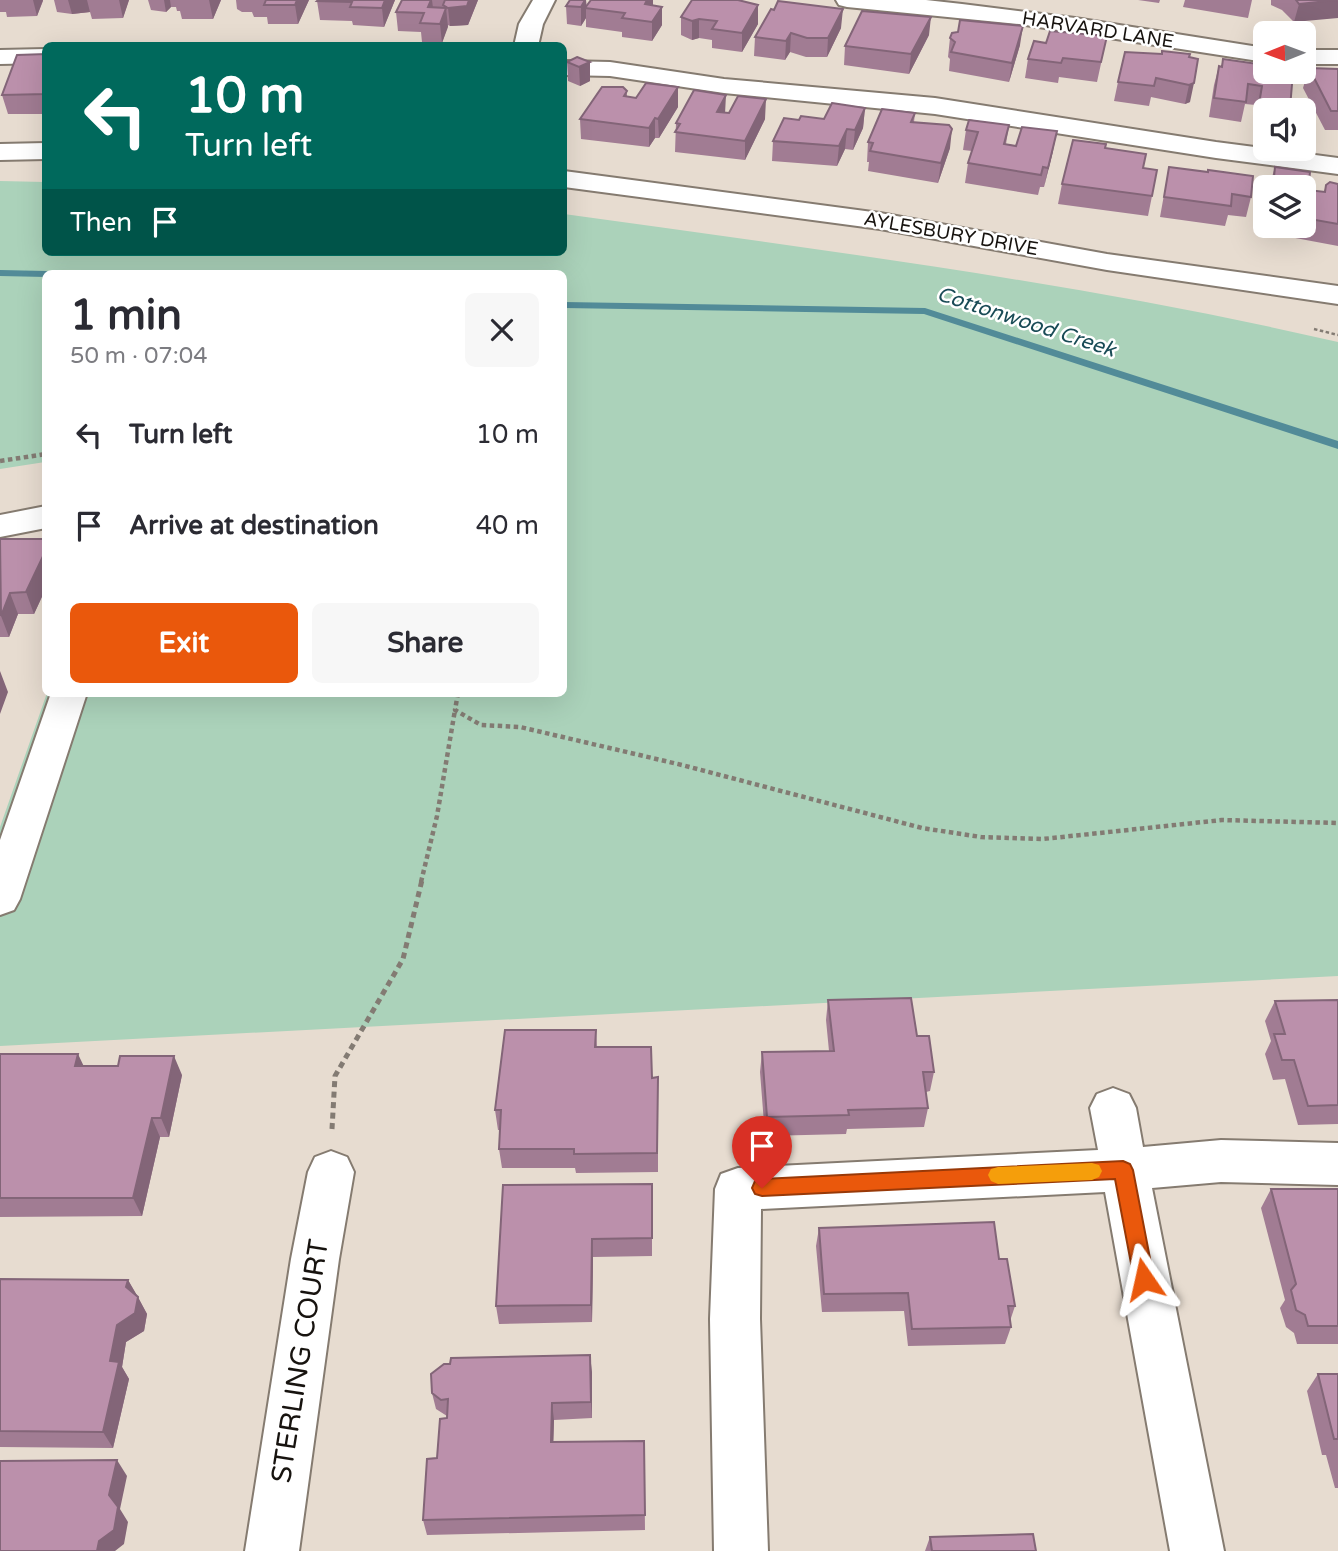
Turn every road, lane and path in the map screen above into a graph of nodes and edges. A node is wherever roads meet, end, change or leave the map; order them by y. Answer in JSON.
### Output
{"nodes":[{"id":1,"x":544,"y":0,"type":"edge"},
{"id":2,"x":847,"y":0,"type":"edge"},
{"id":3,"x":961,"y":5,"type":"edge"},
{"id":4,"x":527,"y":42,"type":"edge"},
{"id":5,"x":1253,"y":54,"type":"edge"},
{"id":6,"x":42,"y":56,"type":"edge"},
{"id":7,"x":0,"y":57,"type":"edge"},
{"id":8,"x":1316,"y":57,"type":"edge"},
{"id":9,"x":1338,"y":57,"type":"edge"},
{"id":10,"x":567,"y":68,"type":"edge"},
{"id":11,"x":42,"y":151,"type":"edge"},
{"id":12,"x":0,"y":152,"type":"edge"},
{"id":13,"x":1338,"y":166,"type":"edge"},
{"id":14,"x":567,"y":179,"type":"edge"},
{"id":15,"x":1338,"y":295,"type":"edge"},
{"id":16,"x":42,"y":455,"type":"edge"},
{"id":17,"x":0,"y":461,"type":"edge"},
{"id":18,"x":42,"y":518,"type":"edge"},
{"id":19,"x":0,"y":526,"type":"edge"},
{"id":20,"x":68,"y":697,"type":"edge"},
{"id":21,"x":458,"y":697,"type":"edge"},
{"id":22,"x":456,"y":710,"type":"junction"},
{"id":23,"x":1338,"y":823,"type":"edge"},
{"id":24,"x":0,"y":899,"type":"edge"},
{"id":25,"x":1113,"y":1108,"type":"dead end"},
{"id":26,"x":1338,"y":1164,"type":"edge"},
{"id":27,"x":1123,"y":1170,"type":"junction"},
{"id":28,"x":331,"y":1172,"type":"joint"},
{"id":29,"x":272,"y":1551,"type":"edge"},
{"id":30,"x":741,"y":1551,"type":"edge"},
{"id":31,"x":1197,"y":1551,"type":"edge"}],
"edges":[{"from":1,"to":4,"type":"street"},
{"from":2,"to":3,"type":"street","name":"HARVARD LANE"},
{"from":3,"to":5,"type":"street","name":"HARVARD LANE"},
{"from":6,"to":7,"type":"street"},
{"from":8,"to":9,"type":"street"},
{"from":10,"to":13,"type":"street"},
{"from":11,"to":12,"type":"street"},
{"from":14,"to":15,"type":"street","name":"AYLESBURY DRIVE"},
{"from":16,"to":17,"type":"path"},
{"from":18,"to":19,"type":"street"},
{"from":20,"to":24,"type":"street"},
{"from":21,"to":22,"type":"path"},
{"from":22,"to":23,"type":"path"},
{"from":22,"to":28,"type":"path"},
{"from":25,"to":27,"type":"street"},
{"from":26,"to":27,"type":"street"},
{"from":27,"to":30,"type":"street"},
{"from":27,"to":31,"type":"street"},
{"from":28,"to":29,"type":"street","name":"STERLING COURT"}]}
